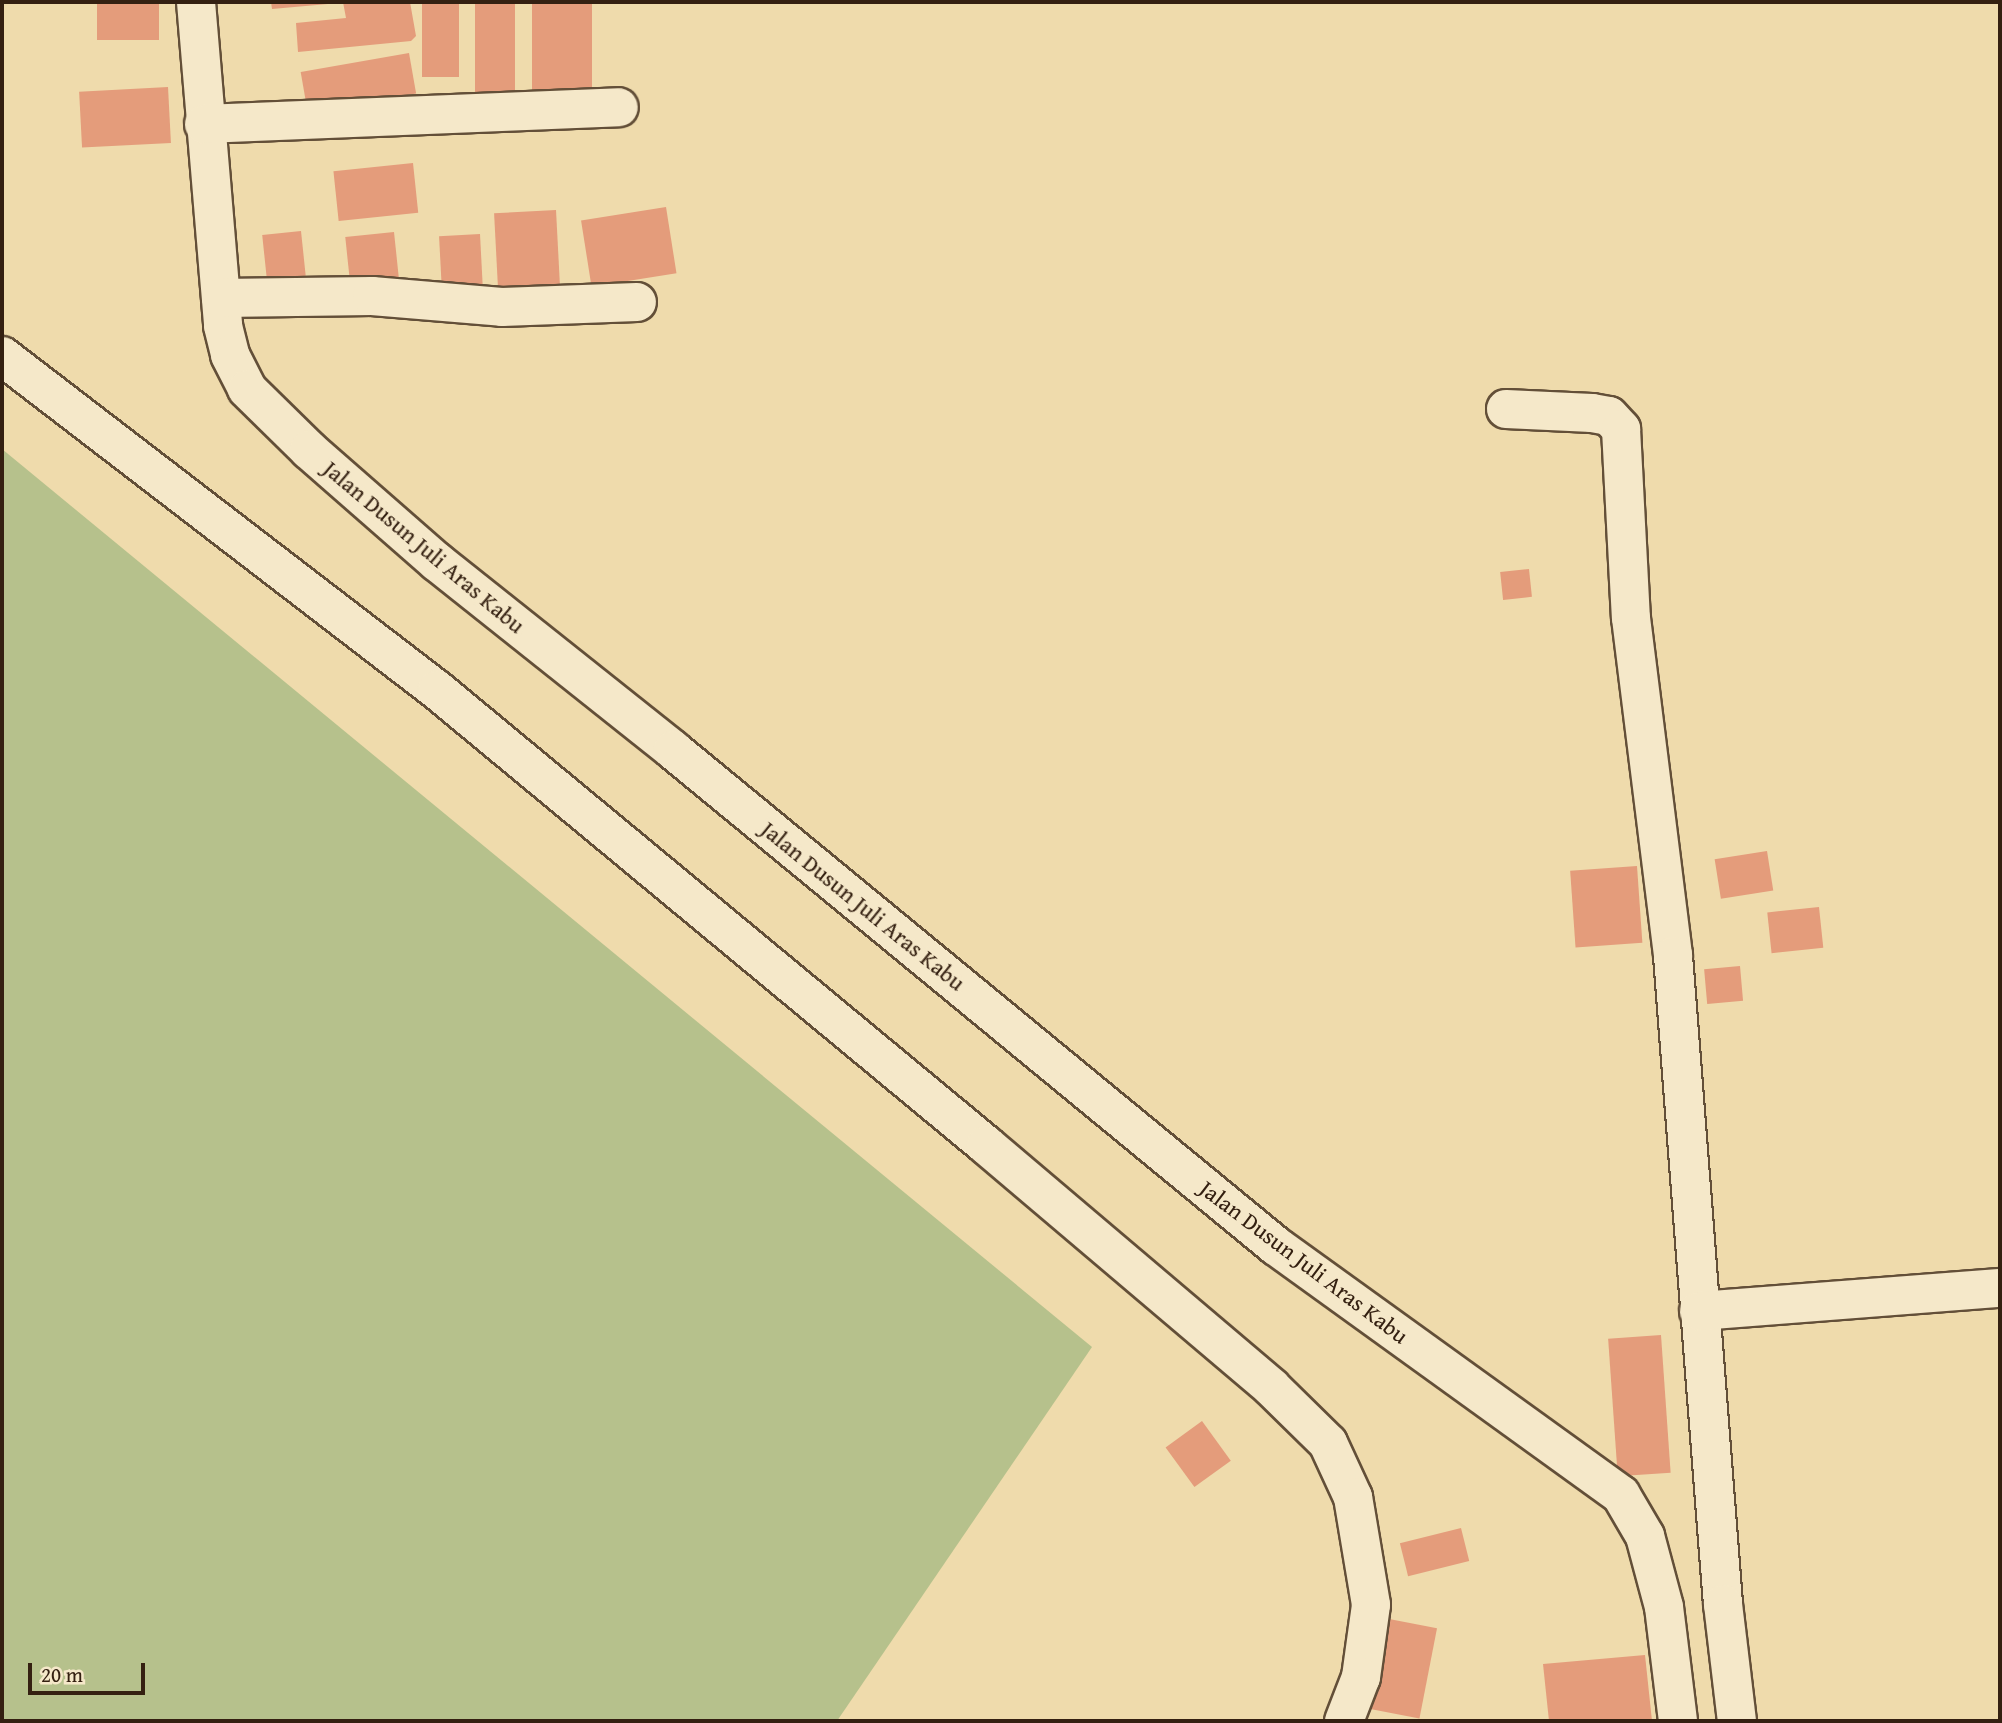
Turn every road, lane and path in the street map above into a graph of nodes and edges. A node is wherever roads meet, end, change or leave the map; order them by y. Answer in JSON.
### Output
{"nodes":[{"id":1,"x":196,"y":2,"type":"edge"},
{"id":2,"x":619,"y":107,"type":"dead end"},
{"id":3,"x":205,"y":124,"type":"junction"},
{"id":4,"x":221,"y":298,"type":"junction"},
{"id":5,"x":637,"y":302,"type":"dead end"},
{"id":6,"x":2,"y":356,"type":"edge"},
{"id":7,"x":1506,"y":409,"type":"dead end"},
{"id":8,"x":2000,"y":1288,"type":"edge"},
{"id":9,"x":1699,"y":1311,"type":"junction"},
{"id":10,"x":1723,"y":1604,"type":"junction"},
{"id":11,"x":1664,"y":1607,"type":"junction"},
{"id":12,"x":1344,"y":1721,"type":"edge"},
{"id":13,"x":1678,"y":1721,"type":"edge"},
{"id":14,"x":1737,"y":1721,"type":"edge"}],
"edges":[{"from":1,"to":3,"type":"street","name":"Jalan Dusun Juli Aras Kabu"},
{"from":2,"to":3,"type":"street"},
{"from":3,"to":4,"type":"street","name":"Jalan Dusun Juli Aras Kabu"},
{"from":4,"to":5,"type":"street"},
{"from":4,"to":11,"type":"street","name":"Jalan Dusun Juli Aras Kabu"},
{"from":6,"to":12,"type":"street"},
{"from":7,"to":9,"type":"street"},
{"from":8,"to":9,"type":"street"},
{"from":9,"to":10,"type":"street"},
{"from":10,"to":11,"type":"street"},
{"from":10,"to":14,"type":"street"},
{"from":11,"to":13,"type":"street","name":"Jalan Dusun Juli Aras Kabu"}]}
